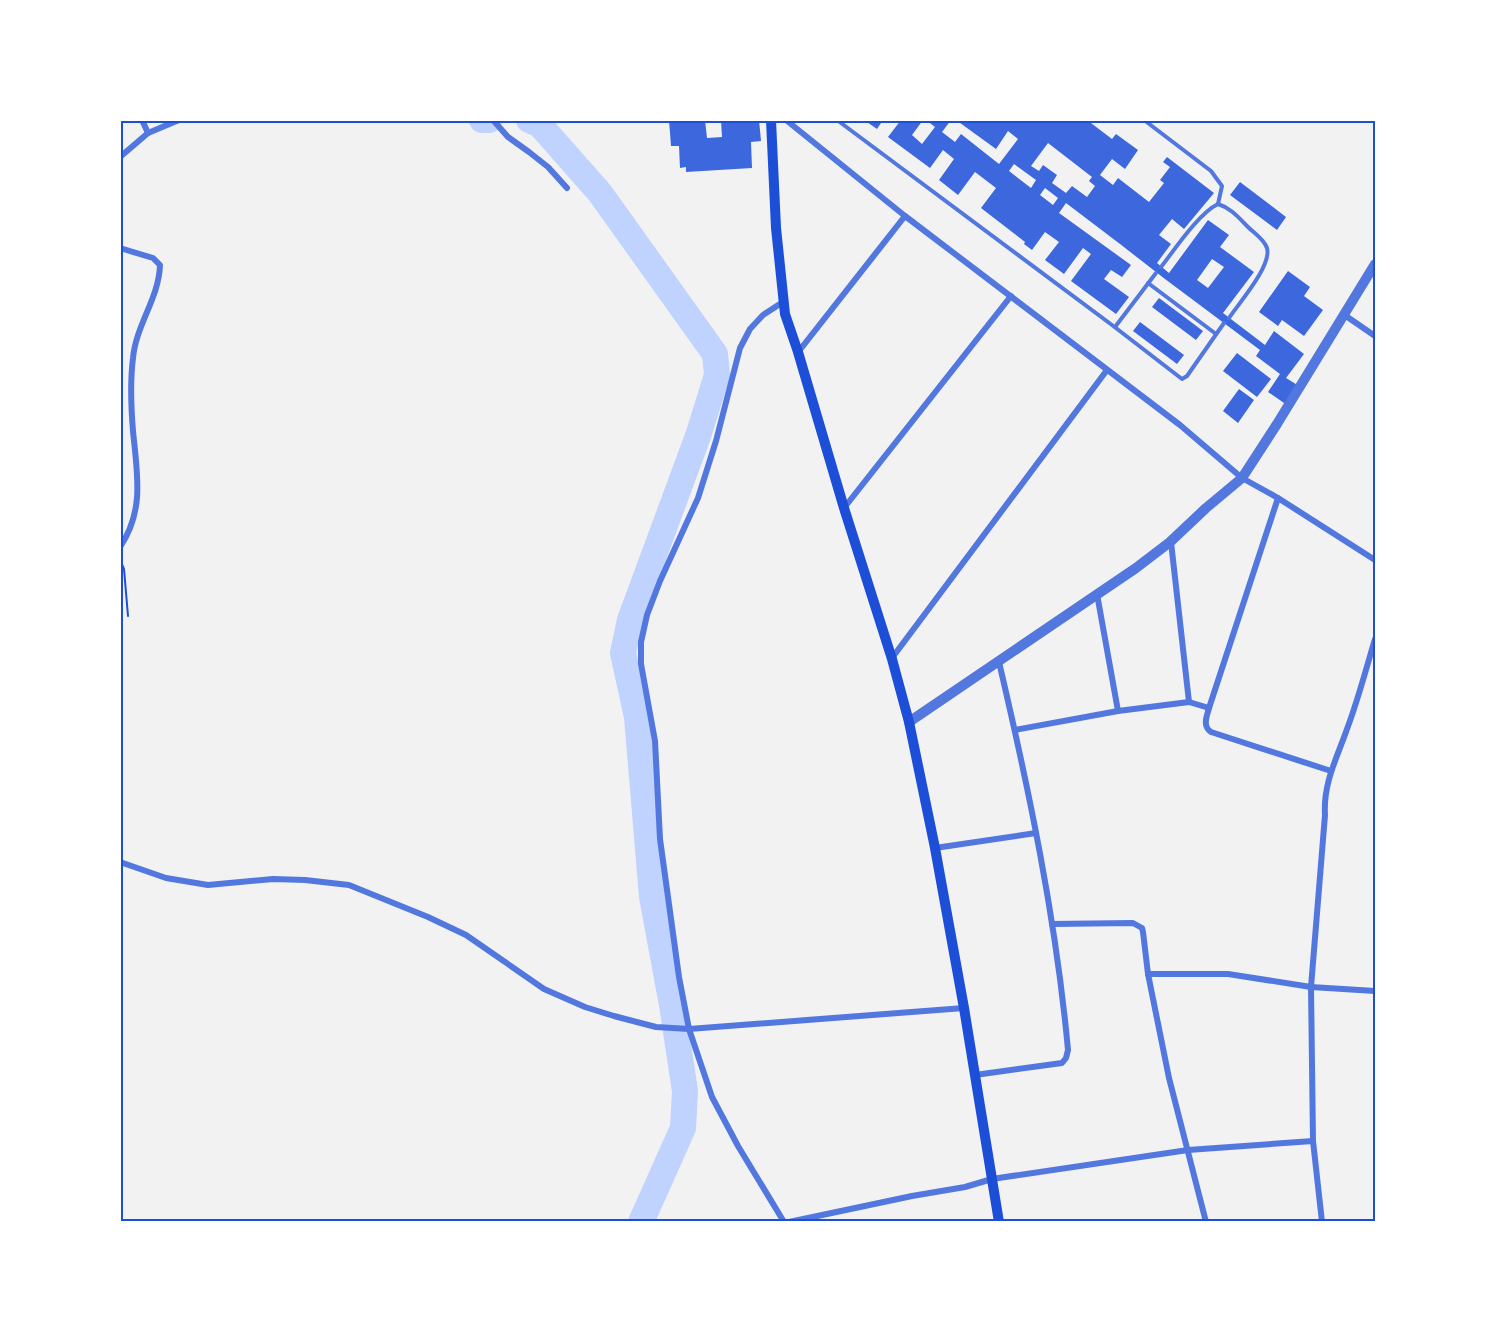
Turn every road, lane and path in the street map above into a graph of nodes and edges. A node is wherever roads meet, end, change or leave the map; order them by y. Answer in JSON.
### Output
{"nodes":[{"id":1,"x":142,"y":120,"type":"edge"},
{"id":2,"x":179,"y":120,"type":"edge"},
{"id":3,"x":493,"y":120,"type":"edge"},
{"id":4,"x":771,"y":120,"type":"edge"},
{"id":5,"x":786,"y":120,"type":"edge"},
{"id":6,"x":837,"y":120,"type":"edge"},
{"id":7,"x":1144,"y":120,"type":"edge"},
{"id":8,"x":148,"y":133,"type":"junction"},
{"id":9,"x":120,"y":157,"type":"edge"},
{"id":10,"x":567,"y":188,"type":"dead end"},
{"id":11,"x":1218,"y":204,"type":"junction"},
{"id":12,"x":905,"y":216,"type":"junction"},
{"id":13,"x":120,"y":248,"type":"edge"},
{"id":14,"x":1375,"y":264,"type":"edge"},
{"id":15,"x":1161,"y":267,"type":"dead end"},
{"id":16,"x":1156,"y":273,"type":"dead end"},
{"id":17,"x":1148,"y":283,"type":"junction"},
{"id":18,"x":1011,"y":296,"type":"junction"},
{"id":19,"x":783,"y":302,"type":"junction"},
{"id":20,"x":1343,"y":314,"type":"junction"},
{"id":21,"x":1229,"y":318,"type":"dead end"},
{"id":22,"x":1224,"y":323,"type":"dead end"},
{"id":23,"x":1115,"y":327,"type":"junction"},
{"id":24,"x":1216,"y":334,"type":"junction"},
{"id":25,"x":1375,"y":336,"type":"edge"},
{"id":26,"x":798,"y":352,"type":"junction"},
{"id":27,"x":1107,"y":370,"type":"junction"},
{"id":28,"x":1242,"y":478,"type":"junction"},
{"id":29,"x":1278,"y":498,"type":"junction"},
{"id":30,"x":844,"y":508,"type":"junction"},
{"id":31,"x":1170,"y":542,"type":"junction"},
{"id":32,"x":120,"y":548,"type":"edge"},
{"id":33,"x":120,"y":559,"type":"edge"},
{"id":34,"x":1375,"y":560,"type":"edge"},
{"id":35,"x":1097,"y":594,"type":"junction"},
{"id":36,"x":128,"y":616,"type":"dead end"},
{"id":37,"x":1375,"y":639,"type":"edge"},
{"id":38,"x":892,"y":659,"type":"junction"},
{"id":39,"x":999,"y":662,"type":"junction"},
{"id":40,"x":1189,"y":702,"type":"junction"},
{"id":41,"x":1209,"y":708,"type":"junction"},
{"id":42,"x":1118,"y":711,"type":"junction"},
{"id":43,"x":909,"y":722,"type":"junction"},
{"id":44,"x":1015,"y":730,"type":"junction"},
{"id":45,"x":1331,"y":771,"type":"junction"},
{"id":46,"x":1036,"y":833,"type":"junction"},
{"id":47,"x":935,"y":848,"type":"junction"},
{"id":48,"x":120,"y":862,"type":"edge"},
{"id":49,"x":1052,"y":924,"type":"junction"},
{"id":50,"x":1148,"y":974,"type":"junction"},
{"id":51,"x":1311,"y":987,"type":"junction"},
{"id":52,"x":1375,"y":991,"type":"edge"},
{"id":53,"x":964,"y":1008,"type":"junction"},
{"id":54,"x":689,"y":1029,"type":"junction"},
{"id":55,"x":975,"y":1075,"type":"junction"},
{"id":56,"x":1313,"y":1141,"type":"junction"},
{"id":57,"x":1188,"y":1150,"type":"junction"},
{"id":58,"x":992,"y":1179,"type":"junction"},
{"id":59,"x":784,"y":1222,"type":"edge"},
{"id":60,"x":789,"y":1222,"type":"edge"},
{"id":61,"x":999,"y":1222,"type":"edge"},
{"id":62,"x":1206,"y":1222,"type":"edge"},
{"id":63,"x":1322,"y":1222,"type":"edge"}],
"edges":[{"from":1,"to":8,"type":"street"},
{"from":2,"to":8,"type":"street"},
{"from":3,"to":10,"type":"street"},
{"from":4,"to":19,"type":"main road"},
{"from":5,"to":12,"type":"street"},
{"from":6,"to":23,"type":"lane"},
{"from":7,"to":11,"type":"lane"},
{"from":8,"to":9,"type":"street"},
{"from":11,"to":15,"type":"lane"},
{"from":11,"to":21,"type":"lane"},
{"from":12,"to":18,"type":"street"},
{"from":12,"to":26,"type":"street"},
{"from":13,"to":32,"type":"street"},
{"from":14,"to":20,"type":"street"},
{"from":16,"to":17,"type":"lane"},
{"from":17,"to":23,"type":"lane"},
{"from":17,"to":24,"type":"lane"},
{"from":18,"to":27,"type":"street"},
{"from":18,"to":30,"type":"street"},
{"from":19,"to":26,"type":"main road"},
{"from":19,"to":54,"type":"street"},
{"from":20,"to":25,"type":"street"},
{"from":20,"to":28,"type":"street"},
{"from":22,"to":24,"type":"lane"},
{"from":23,"to":24,"type":"lane"},
{"from":26,"to":30,"type":"main road"},
{"from":27,"to":28,"type":"street"},
{"from":27,"to":38,"type":"street"},
{"from":28,"to":29,"type":"street"},
{"from":28,"to":31,"type":"street"},
{"from":29,"to":34,"type":"street"},
{"from":29,"to":41,"type":"street"},
{"from":30,"to":38,"type":"main road"},
{"from":31,"to":35,"type":"street"},
{"from":31,"to":40,"type":"street"},
{"from":33,"to":36,"type":"path"},
{"from":35,"to":39,"type":"street"},
{"from":35,"to":42,"type":"street"},
{"from":37,"to":45,"type":"street"},
{"from":38,"to":43,"type":"main road"},
{"from":39,"to":43,"type":"street"},
{"from":39,"to":44,"type":"street"},
{"from":40,"to":41,"type":"street"},
{"from":40,"to":42,"type":"street"},
{"from":41,"to":45,"type":"street"},
{"from":42,"to":44,"type":"street"},
{"from":43,"to":47,"type":"main road"},
{"from":44,"to":46,"type":"street"},
{"from":45,"to":51,"type":"street"},
{"from":46,"to":47,"type":"street"},
{"from":46,"to":49,"type":"street"},
{"from":47,"to":53,"type":"main road"},
{"from":48,"to":54,"type":"street"},
{"from":49,"to":50,"type":"street"},
{"from":49,"to":55,"type":"street"},
{"from":50,"to":51,"type":"street"},
{"from":50,"to":57,"type":"street"},
{"from":51,"to":52,"type":"street"},
{"from":51,"to":56,"type":"street"},
{"from":53,"to":54,"type":"street"},
{"from":53,"to":55,"type":"main road"},
{"from":54,"to":59,"type":"street"},
{"from":55,"to":58,"type":"main road"},
{"from":56,"to":57,"type":"street"},
{"from":56,"to":63,"type":"street"},
{"from":57,"to":58,"type":"street"},
{"from":57,"to":62,"type":"street"},
{"from":58,"to":60,"type":"street"},
{"from":58,"to":61,"type":"main road"}]}
